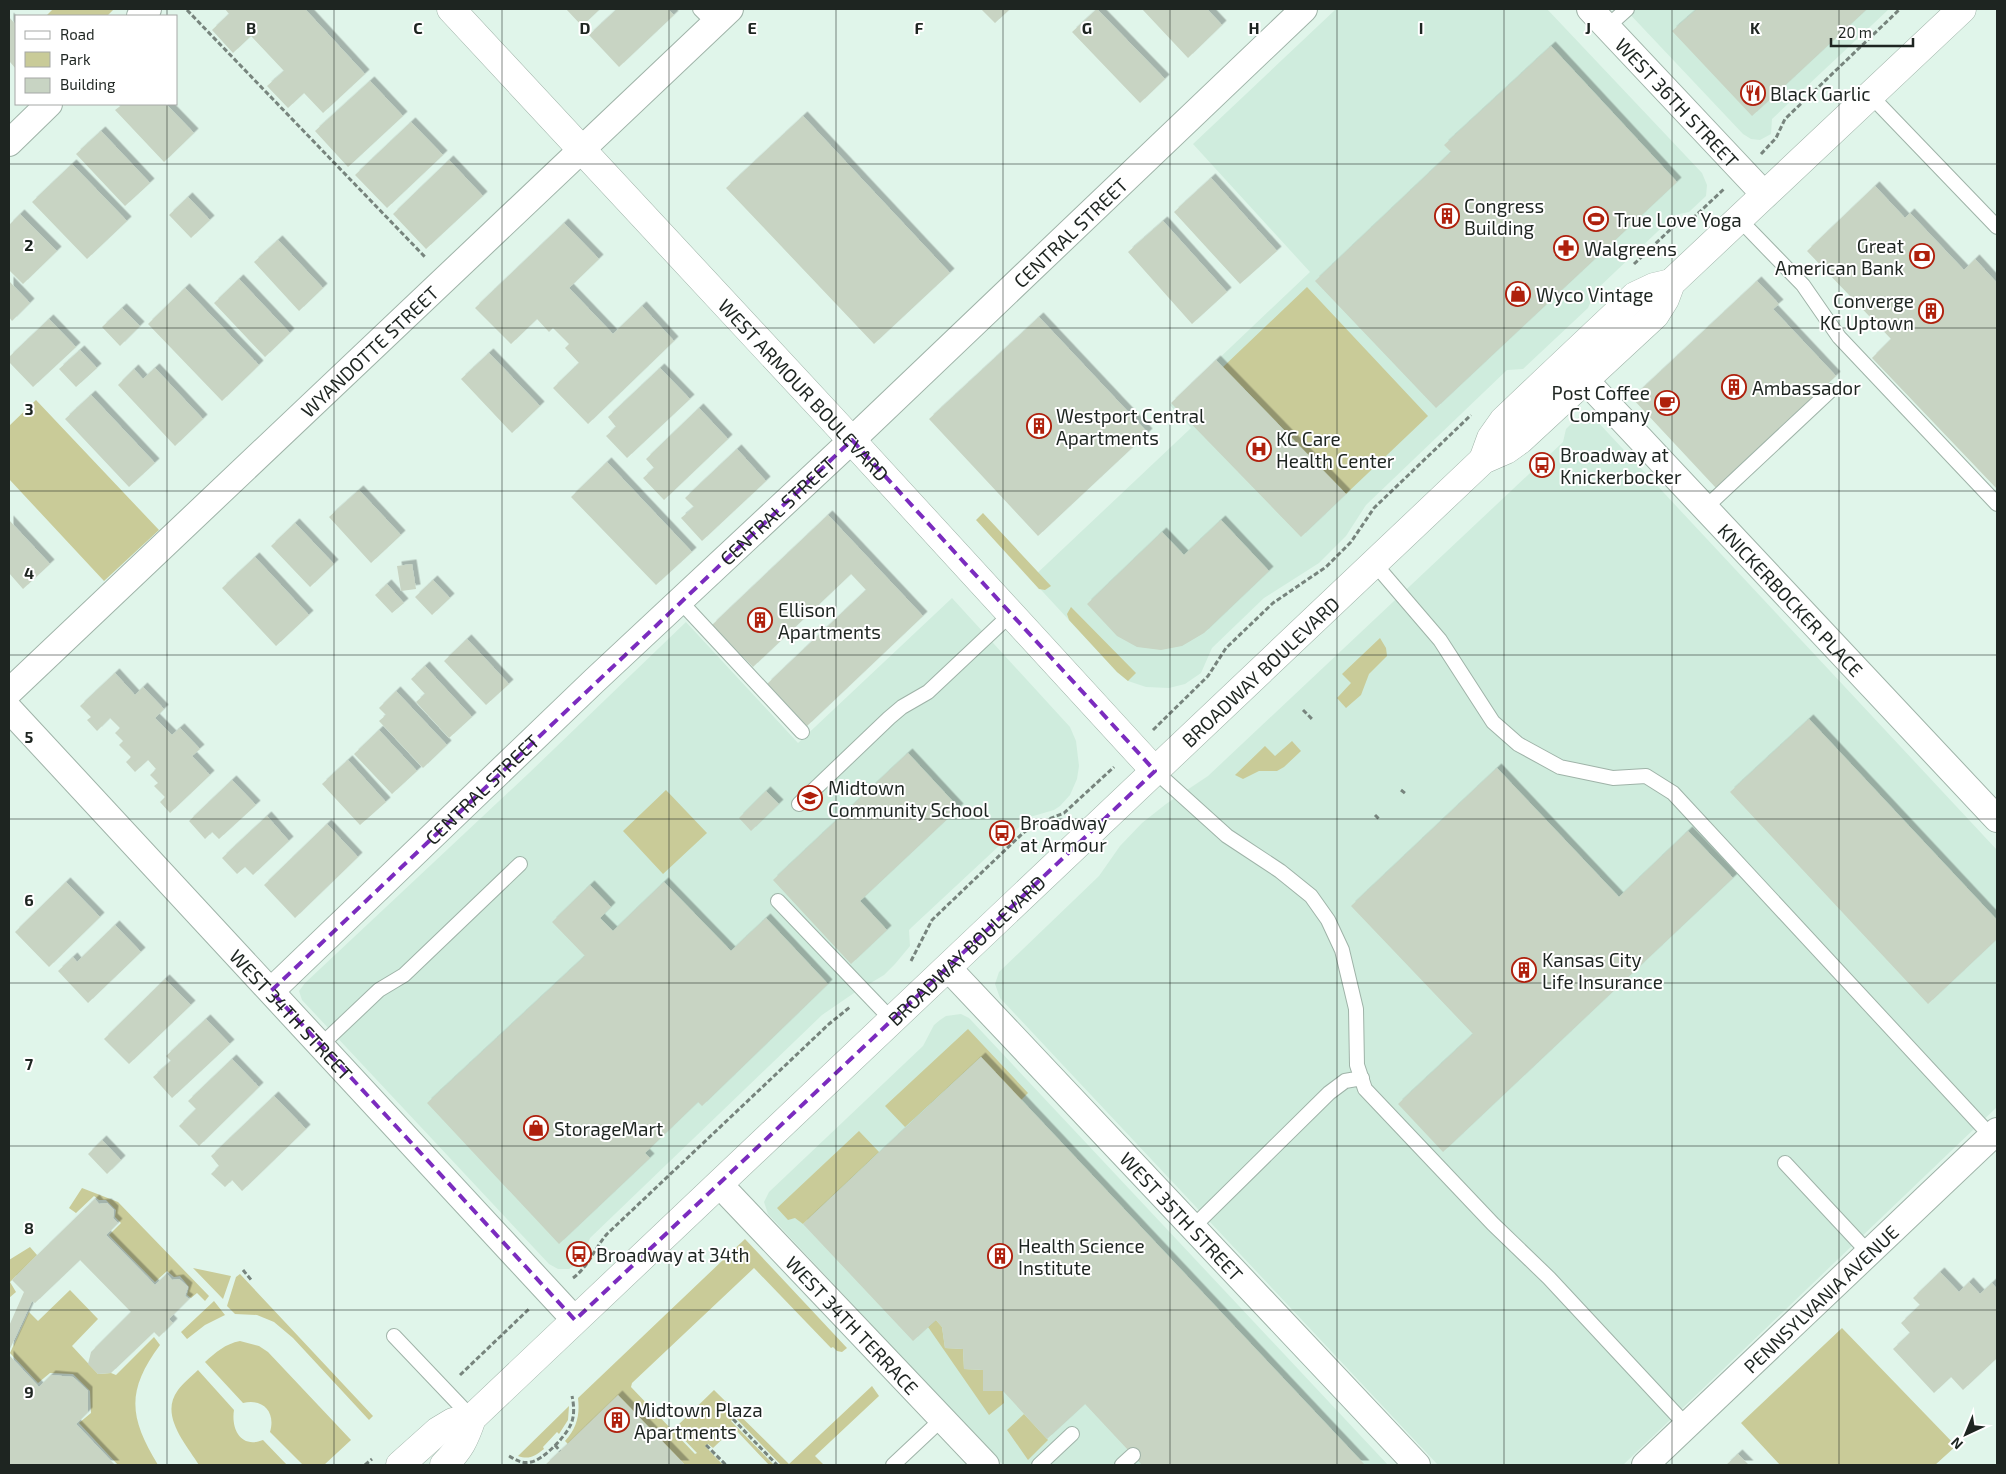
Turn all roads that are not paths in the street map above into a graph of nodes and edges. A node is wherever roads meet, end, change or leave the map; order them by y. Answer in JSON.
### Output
{"nodes":[{"id":1,"x":451,"y":9,"type":"edge"},
{"id":2,"x":1304,"y":9,"type":"edge"},
{"id":3,"x":1627,"y":9,"type":"edge"},
{"id":4,"x":1962,"y":9,"type":"edge"},
{"id":5,"x":715,"y":14,"type":"edge"},
{"id":6,"x":1599,"y":18,"type":"edge"},
{"id":7,"x":1870,"y":95,"type":"junction"},
{"id":8,"x":48,"y":105,"type":"edge"},
{"id":9,"x":9,"y":143,"type":"edge"},
{"id":10,"x":582,"y":148,"type":"junction"},
{"id":11,"x":1765,"y":194,"type":"junction"},
{"id":12,"x":1739,"y":219,"type":"junction"},
{"id":13,"x":1997,"y":227,"type":"edge"},
{"id":14,"x":1671,"y":283,"type":"junction"},
{"id":15,"x":1585,"y":380,"type":"junction"},
{"id":16,"x":1830,"y":391,"type":"dead end"},
{"id":17,"x":852,"y":440,"type":"junction"},
{"id":18,"x":1483,"y":460,"type":"junction"},
{"id":19,"x":1997,"y":504,"type":"edge"},
{"id":20,"x":1706,"y":508,"type":"junction"},
{"id":21,"x":1374,"y":563,"type":"junction"},
{"id":22,"x":680,"y":601,"type":"junction"},
{"id":23,"x":1011,"y":614,"type":"junction"},
{"id":24,"x":9,"y":692,"type":"edge"},
{"id":25,"x":9,"y":709,"type":"edge"},
{"id":26,"x":802,"y":732,"type":"dead end"},
{"id":27,"x":1155,"y":771,"type":"junction"},
{"id":28,"x":799,"y":804,"type":"dead end"},
{"id":29,"x":1997,"y":819,"type":"edge"},
{"id":30,"x":520,"y":864,"type":"dead end"},
{"id":31,"x":778,"y":901,"type":"dead end"},
{"id":32,"x":948,"y":968,"type":"junction"},
{"id":33,"x":271,"y":991,"type":"junction"},
{"id":34,"x":892,"y":1020,"type":"junction"},
{"id":35,"x":321,"y":1045,"type":"junction"},
{"id":36,"x":1362,"y":1078,"type":"junction"},
{"id":37,"x":1994,"y":1134,"type":"edge"},
{"id":38,"x":1785,"y":1163,"type":"dead end"},
{"id":39,"x":719,"y":1184,"type":"junction"},
{"id":40,"x":1193,"y":1227,"type":"junction"},
{"id":41,"x":1868,"y":1252,"type":"junction"},
{"id":42,"x":575,"y":1320,"type":"junction"},
{"id":43,"x":394,"y":1336,"type":"dead end"},
{"id":44,"x":472,"y":1418,"type":"junction"},
{"id":45,"x":942,"y":1419,"type":"junction"},
{"id":46,"x":1686,"y":1425,"type":"junction"},
{"id":47,"x":1072,"y":1434,"type":"dead end"},
{"id":48,"x":1133,"y":1455,"type":"dead end"},
{"id":49,"x":400,"y":1465,"type":"edge"},
{"id":50,"x":444,"y":1465,"type":"edge"},
{"id":51,"x":893,"y":1465,"type":"edge"},
{"id":52,"x":986,"y":1465,"type":"edge"},
{"id":53,"x":1039,"y":1465,"type":"edge"},
{"id":54,"x":1122,"y":1465,"type":"edge"},
{"id":55,"x":1417,"y":1465,"type":"edge"},
{"id":56,"x":1645,"y":1465,"type":"edge"}],
"edges":[{"from":1,"to":10,"type":"main road","name":"WEST ARMOUR BOULEVARD"},
{"from":2,"to":17,"type":"street","name":"CENTRAL STREET"},
{"from":3,"to":6,"type":"lane"},
{"from":4,"to":7,"type":"main road","name":"BROADWAY BOULEVARD"},
{"from":5,"to":10,"type":"street","name":"WYANDOTTE STREET"},
{"from":6,"to":11,"type":"street","name":"WEST 36TH STREET"},
{"from":7,"to":11,"type":"main road","name":"BROADWAY BOULEVARD"},
{"from":7,"to":13,"type":"lane"},
{"from":8,"to":9,"type":"street"},
{"from":10,"to":17,"type":"main road","name":"WEST ARMOUR BOULEVARD"},
{"from":10,"to":24,"type":"street","name":"WYANDOTTE STREET"},
{"from":11,"to":12,"type":"main road","name":"BROADWAY BOULEVARD"},
{"from":12,"to":14,"type":"main road","name":"BROADWAY BOULEVARD"},
{"from":12,"to":19,"type":"lane"},
{"from":14,"to":15,"type":"main road","name":"BROADWAY BOULEVARD"},
{"from":14,"to":18,"type":"main road","name":"BROADWAY BOULEVARD"},
{"from":15,"to":18,"type":"main road","name":"BROADWAY BOULEVARD"},
{"from":15,"to":20,"type":"street","name":"KNICKERBOCKER PLACE"},
{"from":16,"to":20,"type":"lane"},
{"from":17,"to":22,"type":"street","name":"CENTRAL STREET"},
{"from":17,"to":23,"type":"main road","name":"WEST ARMOUR BOULEVARD"},
{"from":18,"to":21,"type":"main road","name":"BROADWAY BOULEVARD"},
{"from":20,"to":29,"type":"street","name":"KNICKERBOCKER PLACE"},
{"from":21,"to":27,"type":"main road","name":"BROADWAY BOULEVARD"},
{"from":21,"to":37,"type":"lane"},
{"from":22,"to":26,"type":"lane"},
{"from":22,"to":33,"type":"street","name":"CENTRAL STREET"},
{"from":23,"to":27,"type":"main road","name":"WEST ARMOUR BOULEVARD"},
{"from":23,"to":28,"type":"lane"},
{"from":25,"to":33,"type":"street","name":"WEST 34TH STREET"},
{"from":27,"to":32,"type":"main road","name":"BROADWAY BOULEVARD"},
{"from":27,"to":36,"type":"lane"},
{"from":30,"to":35,"type":"lane"},
{"from":31,"to":34,"type":"lane"},
{"from":32,"to":34,"type":"main road","name":"BROADWAY BOULEVARD"},
{"from":32,"to":40,"type":"street","name":"WEST 35TH STREET"},
{"from":33,"to":35,"type":"street","name":"WEST 34TH STREET"},
{"from":34,"to":39,"type":"main road","name":"BROADWAY BOULEVARD"},
{"from":35,"to":42,"type":"street","name":"WEST 34TH STREET"},
{"from":36,"to":40,"type":"lane"},
{"from":36,"to":46,"type":"lane"},
{"from":37,"to":41,"type":"street","name":"PENNSYLVANIA AVENUE"},
{"from":38,"to":41,"type":"lane"},
{"from":39,"to":42,"type":"main road","name":"BROADWAY BOULEVARD"},
{"from":39,"to":45,"type":"street","name":"WEST 34TH TERRACE"},
{"from":40,"to":55,"type":"street","name":"WEST 35TH STREET"},
{"from":41,"to":46,"type":"street","name":"PENNSYLVANIA AVENUE"},
{"from":42,"to":44,"type":"main road","name":"BROADWAY BOULEVARD"},
{"from":43,"to":44,"type":"lane"},
{"from":44,"to":49,"type":"main road","name":"BROADWAY BOULEVARD"},
{"from":44,"to":50,"type":"main road","name":"BROADWAY BOULEVARD"},
{"from":45,"to":51,"type":"lane"},
{"from":45,"to":52,"type":"street","name":"WEST 34TH TERRACE"},
{"from":46,"to":56,"type":"street","name":"PENNSYLVANIA AVENUE"},
{"from":47,"to":53,"type":"lane"},
{"from":48,"to":54,"type":"lane"}]}
